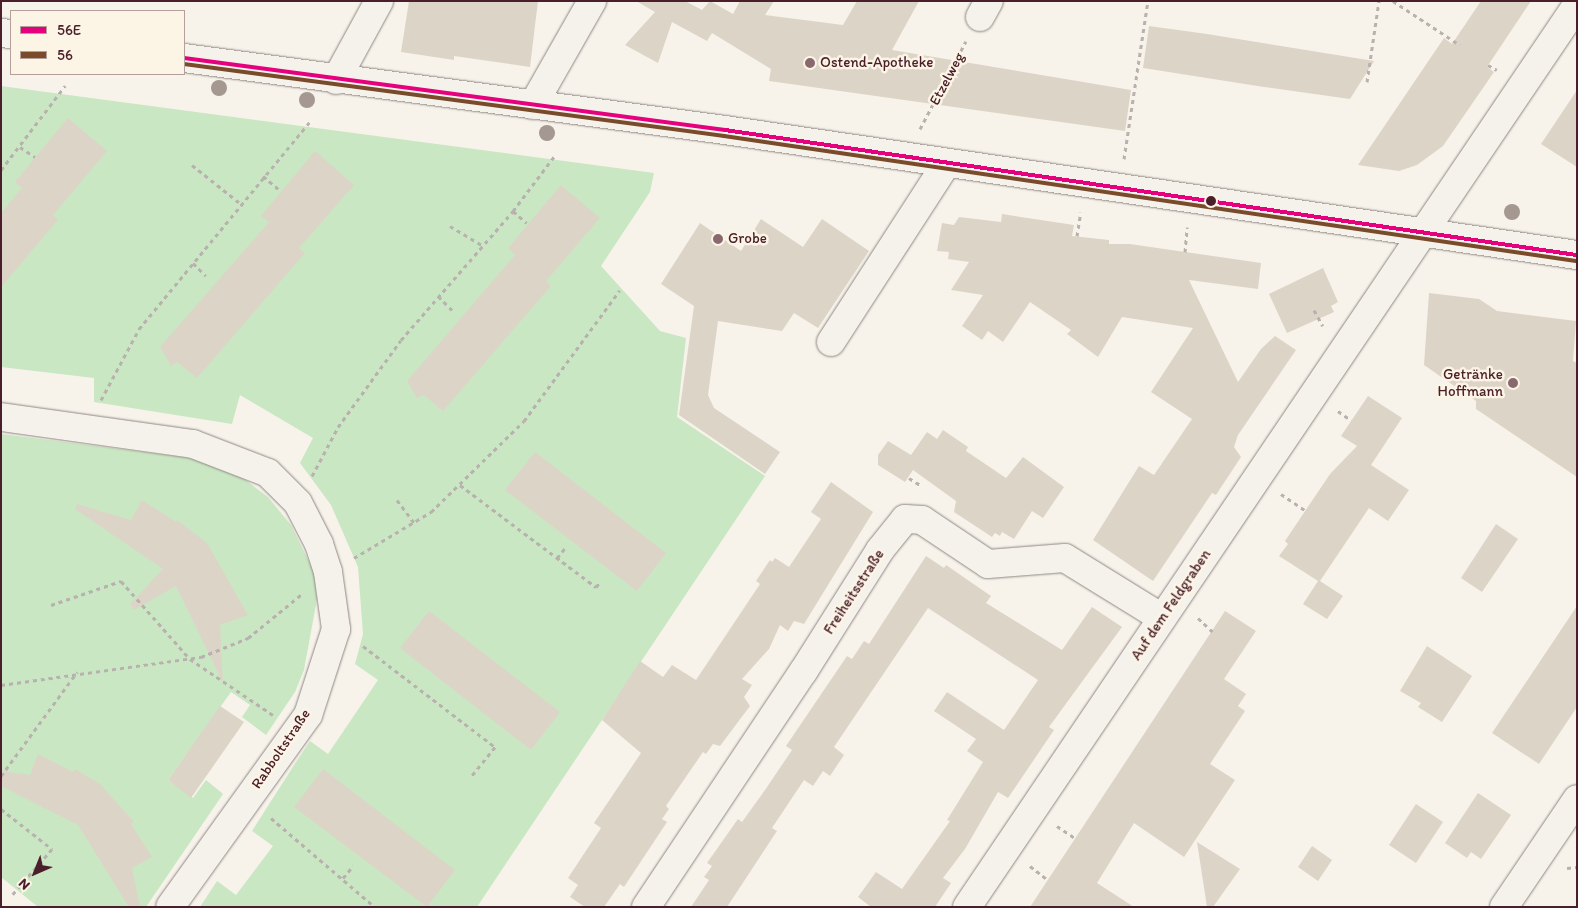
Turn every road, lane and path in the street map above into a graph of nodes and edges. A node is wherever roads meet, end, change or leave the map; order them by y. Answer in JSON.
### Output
{"nodes":[{"id":1,"x":379,"y":1,"type":"edge"},
{"id":2,"x":592,"y":1,"type":"edge"},
{"id":3,"x":1148,"y":1,"type":"edge"},
{"id":4,"x":1379,"y":1,"type":"edge"},
{"id":5,"x":1393,"y":1,"type":"edge"},
{"id":6,"x":1577,"y":5,"type":"edge"},
{"id":7,"x":984,"y":9,"type":"edge"},
{"id":8,"x":1460,"y":45,"type":"dead end"},
{"id":9,"x":185,"y":58,"type":"edge"},
{"id":10,"x":336,"y":80,"type":"junction"},
{"id":11,"x":1367,"y":82,"type":"dead end"},
{"id":12,"x":65,"y":86,"type":"dead end"},
{"id":13,"x":533,"y":105,"type":"junction"},
{"id":14,"x":311,"y":120,"type":"dead end"},
{"id":15,"x":20,"y":147,"type":"junction"},
{"id":16,"x":556,"y":154,"type":"dead end"},
{"id":17,"x":906,"y":156,"type":"junction"},
{"id":18,"x":35,"y":157,"type":"dead end"},
{"id":19,"x":1124,"y":160,"type":"dead end"},
{"id":20,"x":947,"y":163,"type":"junction"},
{"id":21,"x":192,"y":165,"type":"dead end"},
{"id":22,"x":1,"y":170,"type":"edge"},
{"id":23,"x":263,"y":176,"type":"junction"},
{"id":24,"x":281,"y":190,"type":"dead end"},
{"id":25,"x":241,"y":204,"type":"junction"},
{"id":26,"x":1082,"y":209,"type":"dead end"},
{"id":27,"x":513,"y":211,"type":"junction"},
{"id":28,"x":528,"y":223,"type":"dead end"},
{"id":29,"x":1188,"y":224,"type":"dead end"},
{"id":30,"x":450,"y":226,"type":"dead end"},
{"id":31,"x":1423,"y":235,"type":"junction"},
{"id":32,"x":1078,"y":236,"type":"dead end"},
{"id":33,"x":482,"y":245,"type":"junction"},
{"id":34,"x":1185,"y":252,"type":"dead end"},
{"id":35,"x":1577,"y":255,"type":"edge"},
{"id":36,"x":193,"y":263,"type":"junction"},
{"id":37,"x":206,"y":276,"type":"dead end"},
{"id":38,"x":438,"y":296,"type":"junction"},
{"id":39,"x":453,"y":311,"type":"dead end"},
{"id":40,"x":831,"y":342,"type":"dead end"},
{"id":41,"x":1,"y":417,"type":"edge"},
{"id":42,"x":98,"y":431,"type":"junction"},
{"id":43,"x":909,"y":478,"type":"dead end"},
{"id":44,"x":460,"y":485,"type":"dead end"},
{"id":45,"x":920,"y":485,"type":"dead end"},
{"id":46,"x":396,"y":500,"type":"dead end"},
{"id":47,"x":298,"y":504,"type":"junction"},
{"id":48,"x":415,"y":524,"type":"dead end"},
{"id":49,"x":565,"y":548,"type":"dead end"},
{"id":50,"x":557,"y":558,"type":"junction"},
{"id":51,"x":600,"y":582,"type":"dead end"},
{"id":52,"x":51,"y":605,"type":"dead end"},
{"id":53,"x":1162,"y":618,"type":"junction"},
{"id":54,"x":336,"y":626,"type":"junction"},
{"id":55,"x":77,"y":672,"type":"dead end"},
{"id":56,"x":296,"y":731,"type":"junction"},
{"id":57,"x":1,"y":776,"type":"edge"},
{"id":58,"x":471,"y":777,"type":"dead end"},
{"id":59,"x":247,"y":799,"type":"junction"},
{"id":60,"x":1577,"y":799,"type":"edge"},
{"id":61,"x":1,"y":809,"type":"edge"},
{"id":62,"x":353,"y":866,"type":"dead end"},
{"id":63,"x":343,"y":878,"type":"junction"},
{"id":64,"x":13,"y":894,"type":"dead end"},
{"id":65,"x":170,"y":907,"type":"edge"},
{"id":66,"x":375,"y":907,"type":"edge"},
{"id":67,"x":646,"y":907,"type":"edge"},
{"id":68,"x":966,"y":907,"type":"edge"},
{"id":69,"x":1504,"y":907,"type":"edge"}],
"edges":[{"from":1,"to":10,"type":"street"},
{"from":2,"to":13,"type":"street"},
{"from":3,"to":19,"type":"path"},
{"from":4,"to":11,"type":"path"},
{"from":5,"to":8,"type":"path"},
{"from":6,"to":31,"type":"street","name":"Auf dem Feldgraben"},
{"from":7,"to":17,"type":"path","name":"Etzelweg"},
{"from":9,"to":10,"type":"street"},
{"from":10,"to":13,"type":"street"},
{"from":12,"to":15,"type":"path"},
{"from":13,"to":17,"type":"street"},
{"from":14,"to":23,"type":"path"},
{"from":15,"to":18,"type":"path"},
{"from":15,"to":22,"type":"path"},
{"from":16,"to":27,"type":"path"},
{"from":17,"to":20,"type":"street"},
{"from":20,"to":31,"type":"street"},
{"from":20,"to":40,"type":"street"},
{"from":21,"to":25,"type":"path"},
{"from":23,"to":24,"type":"path"},
{"from":23,"to":25,"type":"path"},
{"from":25,"to":36,"type":"path"},
{"from":26,"to":32,"type":"path"},
{"from":27,"to":28,"type":"path"},
{"from":27,"to":33,"type":"path"},
{"from":29,"to":34,"type":"path"},
{"from":30,"to":33,"type":"path"},
{"from":31,"to":35,"type":"street"},
{"from":31,"to":53,"type":"street","name":"Auf dem Feldgraben"},
{"from":33,"to":38,"type":"path"},
{"from":36,"to":37,"type":"path"},
{"from":36,"to":42,"type":"path"},
{"from":38,"to":39,"type":"path"},
{"from":38,"to":47,"type":"path"},
{"from":41,"to":42,"type":"street","name":"Rabboltstraße"},
{"from":42,"to":47,"type":"street","name":"Rabboltstraße"},
{"from":43,"to":45,"type":"path"},
{"from":44,"to":50,"type":"path"},
{"from":46,"to":48,"type":"path"},
{"from":47,"to":54,"type":"street","name":"Rabboltstraße"},
{"from":49,"to":50,"type":"path"},
{"from":50,"to":51,"type":"path"},
{"from":52,"to":56,"type":"path"},
{"from":53,"to":67,"type":"street","name":"Freiheitsstraße"},
{"from":53,"to":68,"type":"street","name":"Auf dem Feldgraben"},
{"from":54,"to":56,"type":"street","name":"Rabboltstraße"},
{"from":54,"to":58,"type":"path"},
{"from":55,"to":57,"type":"path"},
{"from":56,"to":59,"type":"street","name":"Rabboltstraße"},
{"from":59,"to":63,"type":"path"},
{"from":59,"to":65,"type":"street","name":"Rabboltstraße"},
{"from":60,"to":69,"type":"street"},
{"from":61,"to":64,"type":"path"},
{"from":62,"to":63,"type":"path"},
{"from":63,"to":66,"type":"path"}]}
